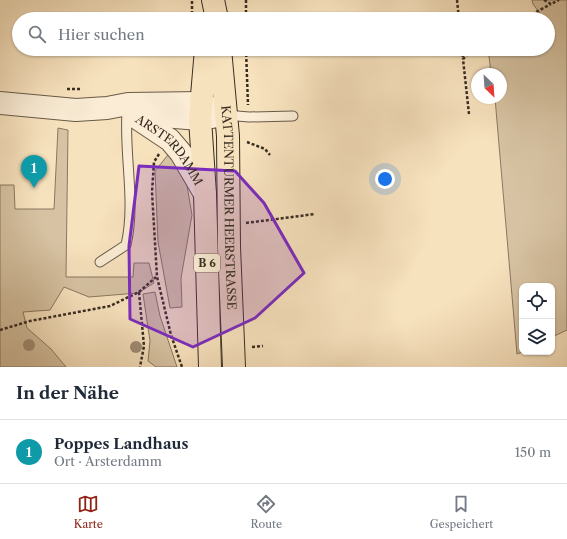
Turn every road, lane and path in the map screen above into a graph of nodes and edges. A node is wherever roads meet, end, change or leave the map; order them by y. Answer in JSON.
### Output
{"nodes":[{"id":1,"x":192,"y":0,"type":"edge"},
{"id":2,"x":213,"y":0,"type":"edge"},
{"id":3,"x":246,"y":0,"type":"edge"},
{"id":4,"x":457,"y":0,"type":"edge"},
{"id":5,"x":544,"y":0,"type":"edge"},
{"id":6,"x":559,"y":0,"type":"edge"},
{"id":7,"x":551,"y":4,"type":"junction"},
{"id":8,"x":192,"y":12,"type":"edge"},
{"id":9,"x":211,"y":12,"type":"edge"},
{"id":10,"x":216,"y":12,"type":"edge"},
{"id":11,"x":246,"y":12,"type":"edge"},
{"id":12,"x":458,"y":12,"type":"edge"},
{"id":13,"x":536,"y":12,"type":"edge"},
{"id":14,"x":205,"y":56,"type":"edge"},
{"id":15,"x":221,"y":56,"type":"edge"},
{"id":16,"x":463,"y":56,"type":"edge"},
{"id":17,"x":466,"y":56,"type":"edge"},
{"id":18,"x":463,"y":59,"type":"junction"},
{"id":19,"x":0,"y":103,"type":"edge"},
{"id":20,"x":117,"y":110,"type":"junction"},
{"id":21,"x":200,"y":111,"type":"junction"},
{"id":22,"x":469,"y":114,"type":"dead end"},
{"id":23,"x":226,"y":115,"type":"junction"},
{"id":24,"x":293,"y":116,"type":"dead end"},
{"id":25,"x":247,"y":142,"type":"dead end"},
{"id":26,"x":162,"y":150,"type":"dead end"},
{"id":27,"x":270,"y":155,"type":"dead end"},
{"id":28,"x":205,"y":194,"type":"junction"},
{"id":29,"x":315,"y":214,"type":"dead end"},
{"id":30,"x":242,"y":224,"type":"dead end"},
{"id":31,"x":100,"y":262,"type":"dead end"},
{"id":32,"x":157,"y":276,"type":"junction"},
{"id":33,"x":139,"y":292,"type":"junction"},
{"id":34,"x":0,"y":330,"type":"edge"},
{"id":35,"x":140,"y":367,"type":"edge"},
{"id":36,"x":182,"y":367,"type":"edge"},
{"id":37,"x":210,"y":367,"type":"edge"},
{"id":38,"x":234,"y":367,"type":"edge"}],
"edges":[{"from":1,"to":8,"type":"path"},
{"from":2,"to":9,"type":"main road"},
{"from":2,"to":10,"type":"main road"},
{"from":3,"to":11,"type":"path"},
{"from":4,"to":12,"type":"path"},
{"from":5,"to":7,"type":"path"},
{"from":6,"to":7,"type":"path"},
{"from":7,"to":13,"type":"path"},
{"from":14,"to":21,"type":"main road","name":"KATTENTURMER HEERSTRASSE","number":"B 6"},
{"from":15,"to":23,"type":"main road","name":"KATTENTURMER HEERSTRASSE","number":"B 6"},
{"from":16,"to":18,"type":"path"},
{"from":17,"to":18,"type":"path"},
{"from":18,"to":22,"type":"path"},
{"from":19,"to":20,"type":"street","name":"ARSTERDAMM"},
{"from":20,"to":21,"type":"street","name":"ARSTERDAMM"},
{"from":20,"to":28,"type":"street","name":"ARSTERDAMM"},
{"from":20,"to":31,"type":"lane"},
{"from":21,"to":23,"type":"street","name":"ARSTERDAMM"},
{"from":21,"to":28,"type":"main road","name":"KATTENTURMER HEERSTRASSE","number":"B 6"},
{"from":23,"to":24,"type":"lane"},
{"from":23,"to":38,"type":"main road","name":"KATTENTURMER HEERSTRASSE","number":"B 6"},
{"from":25,"to":27,"type":"path"},
{"from":26,"to":32,"type":"path"},
{"from":28,"to":37,"type":"main road","name":"KATTENTURMER HEERSTRASSE","number":"B 6"},
{"from":29,"to":30,"type":"path"},
{"from":32,"to":33,"type":"path"},
{"from":32,"to":36,"type":"path"},
{"from":33,"to":34,"type":"path"},
{"from":33,"to":35,"type":"path"}]}
